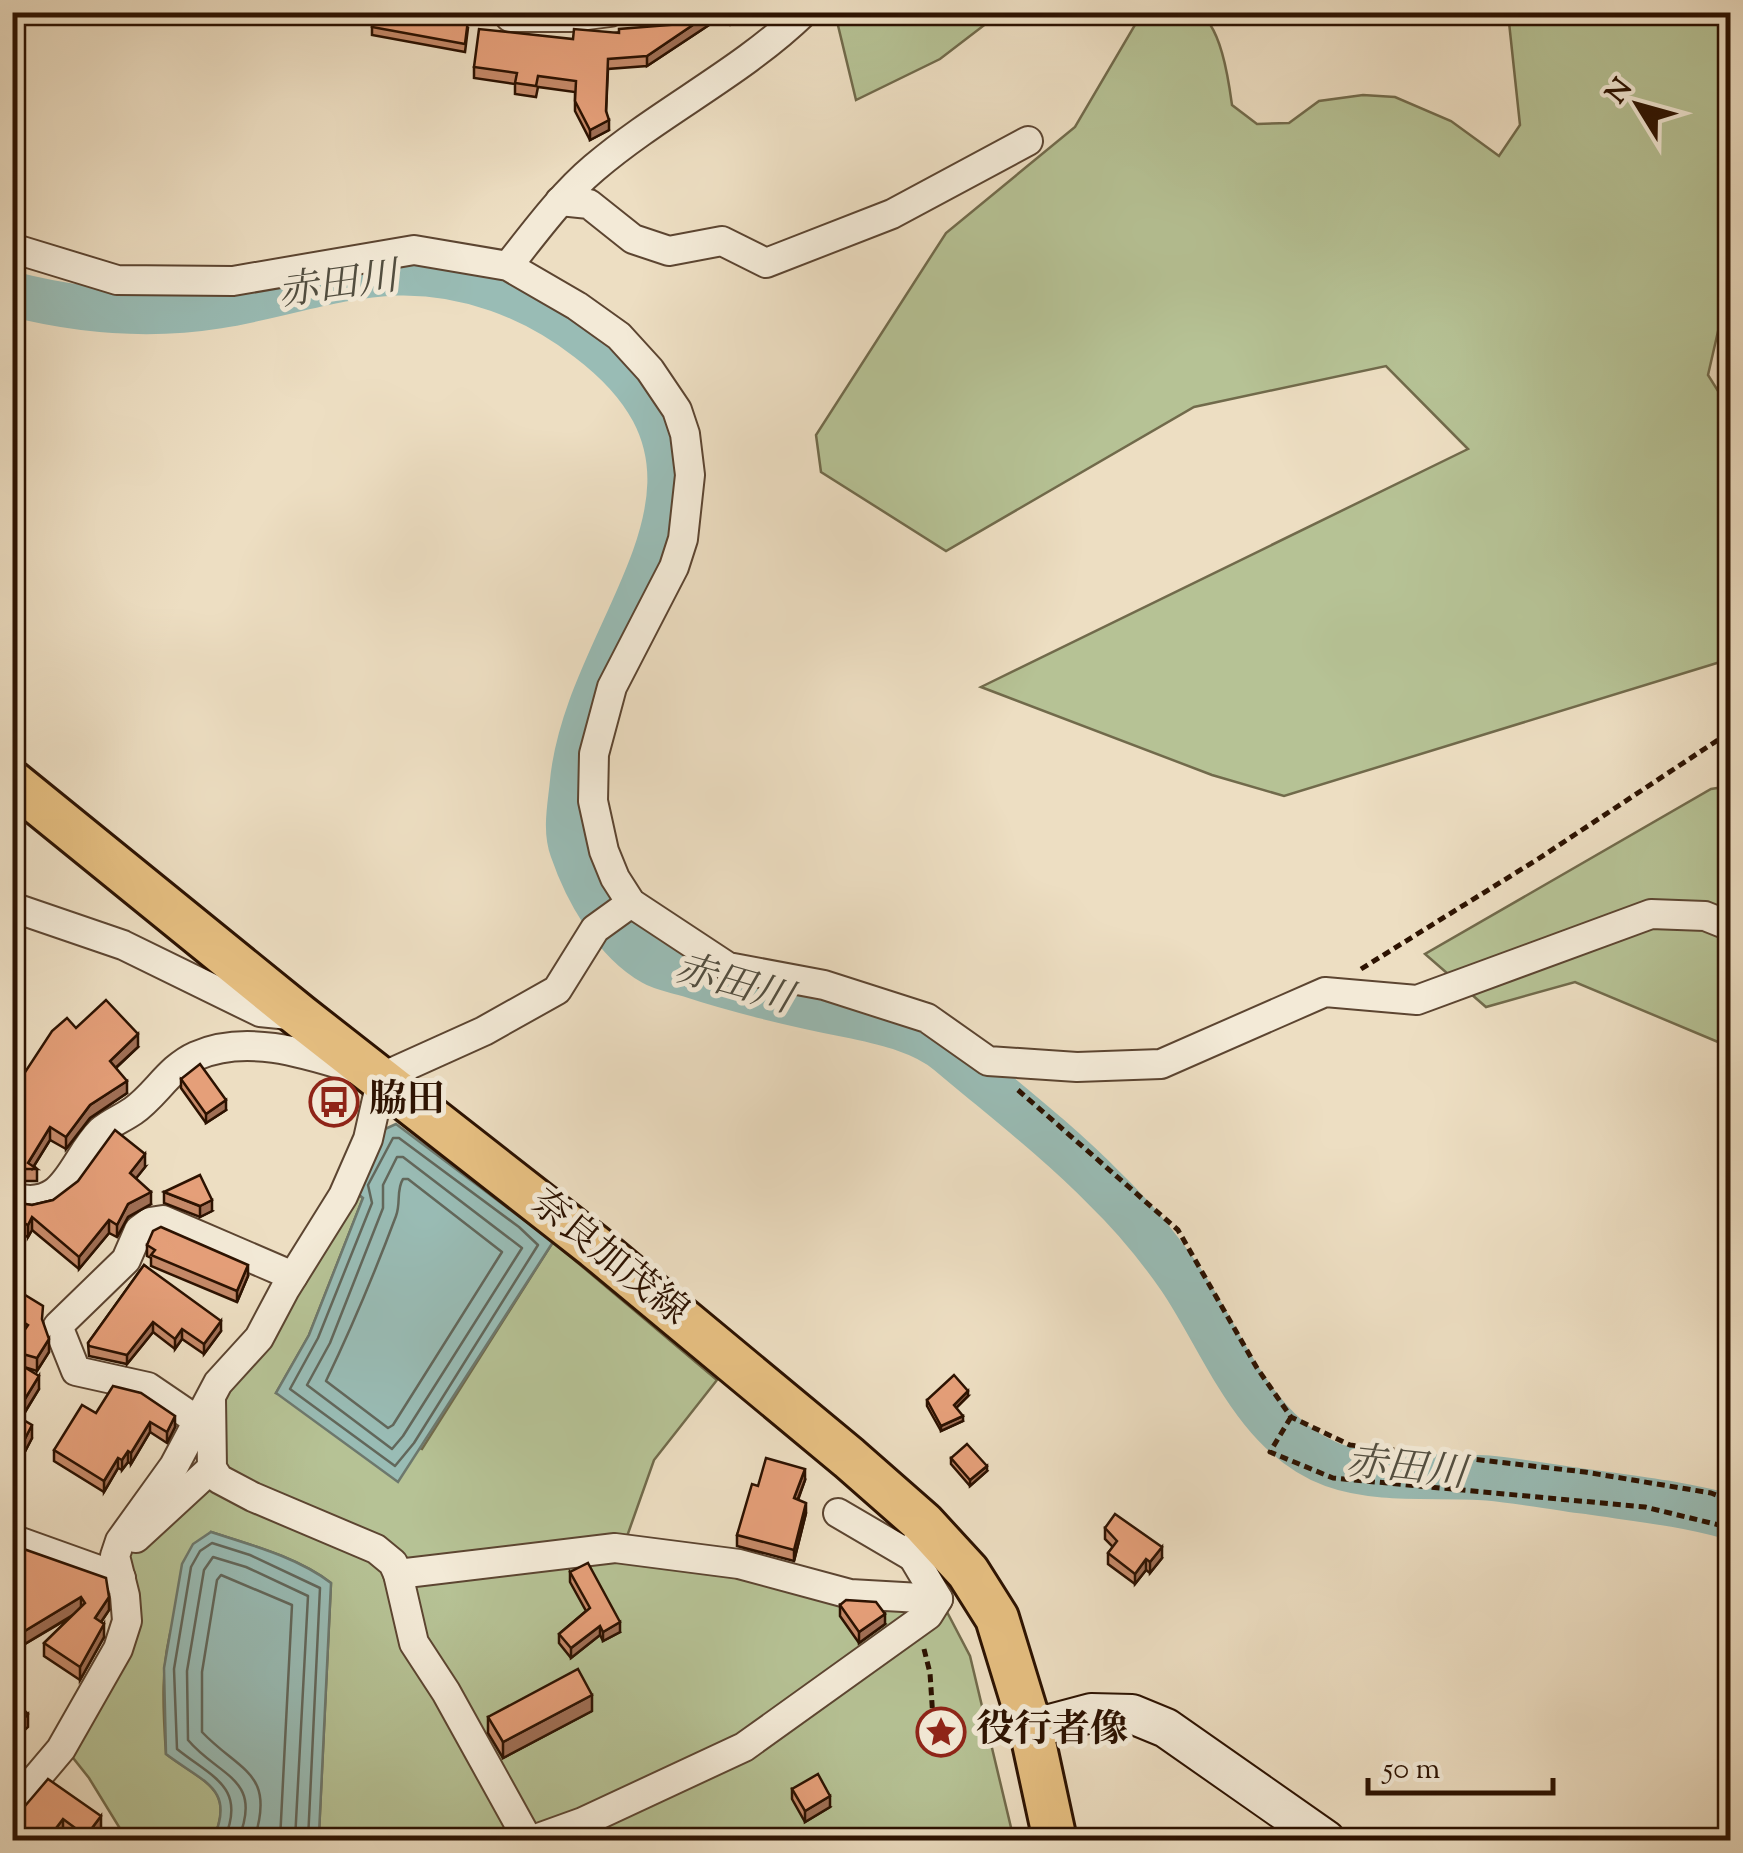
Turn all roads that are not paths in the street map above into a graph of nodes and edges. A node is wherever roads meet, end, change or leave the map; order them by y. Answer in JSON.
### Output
{"nodes":[{"id":1,"x":510,"y":12,"type":"edge"},
{"id":2,"x":610,"y":12,"type":"edge"},
{"id":3,"x":804,"y":12,"type":"edge"},
{"id":4,"x":1028,"y":141,"type":"dead end"},
{"id":5,"x":560,"y":201,"type":"junction"},
{"id":6,"x":12,"y":248,"type":"edge"},
{"id":7,"x":508,"y":266,"type":"junction"},
{"id":8,"x":12,"y":782,"type":"edge"},
{"id":9,"x":631,"y":902,"type":"junction"},
{"id":10,"x":12,"y":907,"type":"edge"},
{"id":11,"x":1730,"y":926,"type":"edge"},
{"id":12,"x":300,"y":1016,"type":"junction"},
{"id":13,"x":382,"y":1078,"type":"junction"},
{"id":14,"x":12,"y":1197,"type":"edge"},
{"id":15,"x":293,"y":1276,"type":"junction"},
{"id":16,"x":204,"y":1410,"type":"junction"},
{"id":17,"x":212,"y":1468,"type":"junction"},
{"id":18,"x":838,"y":1513,"type":"dead end"},
{"id":19,"x":12,"y":1538,"type":"edge"},
{"id":20,"x":918,"y":1540,"type":"junction"},
{"id":21,"x":118,"y":1567,"type":"junction"},
{"id":22,"x":398,"y":1574,"type":"junction"},
{"id":23,"x":938,"y":1599,"type":"junction"},
{"id":24,"x":1031,"y":1729,"type":"junction"},
{"id":25,"x":12,"y":1806,"type":"edge"},
{"id":26,"x":530,"y":1840,"type":"edge"},
{"id":27,"x":1055,"y":1840,"type":"edge"},
{"id":28,"x":1326,"y":1840,"type":"edge"}],
"edges":[{"from":1,"to":2,"type":"street"},
{"from":3,"to":5,"type":"street"},
{"from":4,"to":5,"type":"street"},
{"from":5,"to":7,"type":"street"},
{"from":6,"to":7,"type":"street"},
{"from":7,"to":9,"type":"street"},
{"from":8,"to":12,"type":"main road","name":"奈良加茂線"},
{"from":9,"to":11,"type":"street"},
{"from":9,"to":13,"type":"street"},
{"from":10,"to":12,"type":"street"},
{"from":12,"to":13,"type":"main road","name":"奈良加茂線"},
{"from":13,"to":14,"type":"street"},
{"from":13,"to":15,"type":"street"},
{"from":13,"to":20,"type":"main road","name":"奈良加茂線"},
{"from":15,"to":16,"type":"street"},
{"from":15,"to":16,"type":"street"},
{"from":16,"to":17,"type":"street"},
{"from":16,"to":21,"type":"street"},
{"from":17,"to":21,"type":"street"},
{"from":17,"to":22,"type":"street"},
{"from":18,"to":20,"type":"street"},
{"from":19,"to":21,"type":"street"},
{"from":20,"to":23,"type":"street"},
{"from":20,"to":24,"type":"main road","name":"奈良加茂線"},
{"from":21,"to":25,"type":"street"},
{"from":22,"to":23,"type":"street"},
{"from":22,"to":26,"type":"street"},
{"from":23,"to":26,"type":"street"},
{"from":24,"to":27,"type":"main road","name":"奈良加茂線"},
{"from":24,"to":28,"type":"main road"}]}
